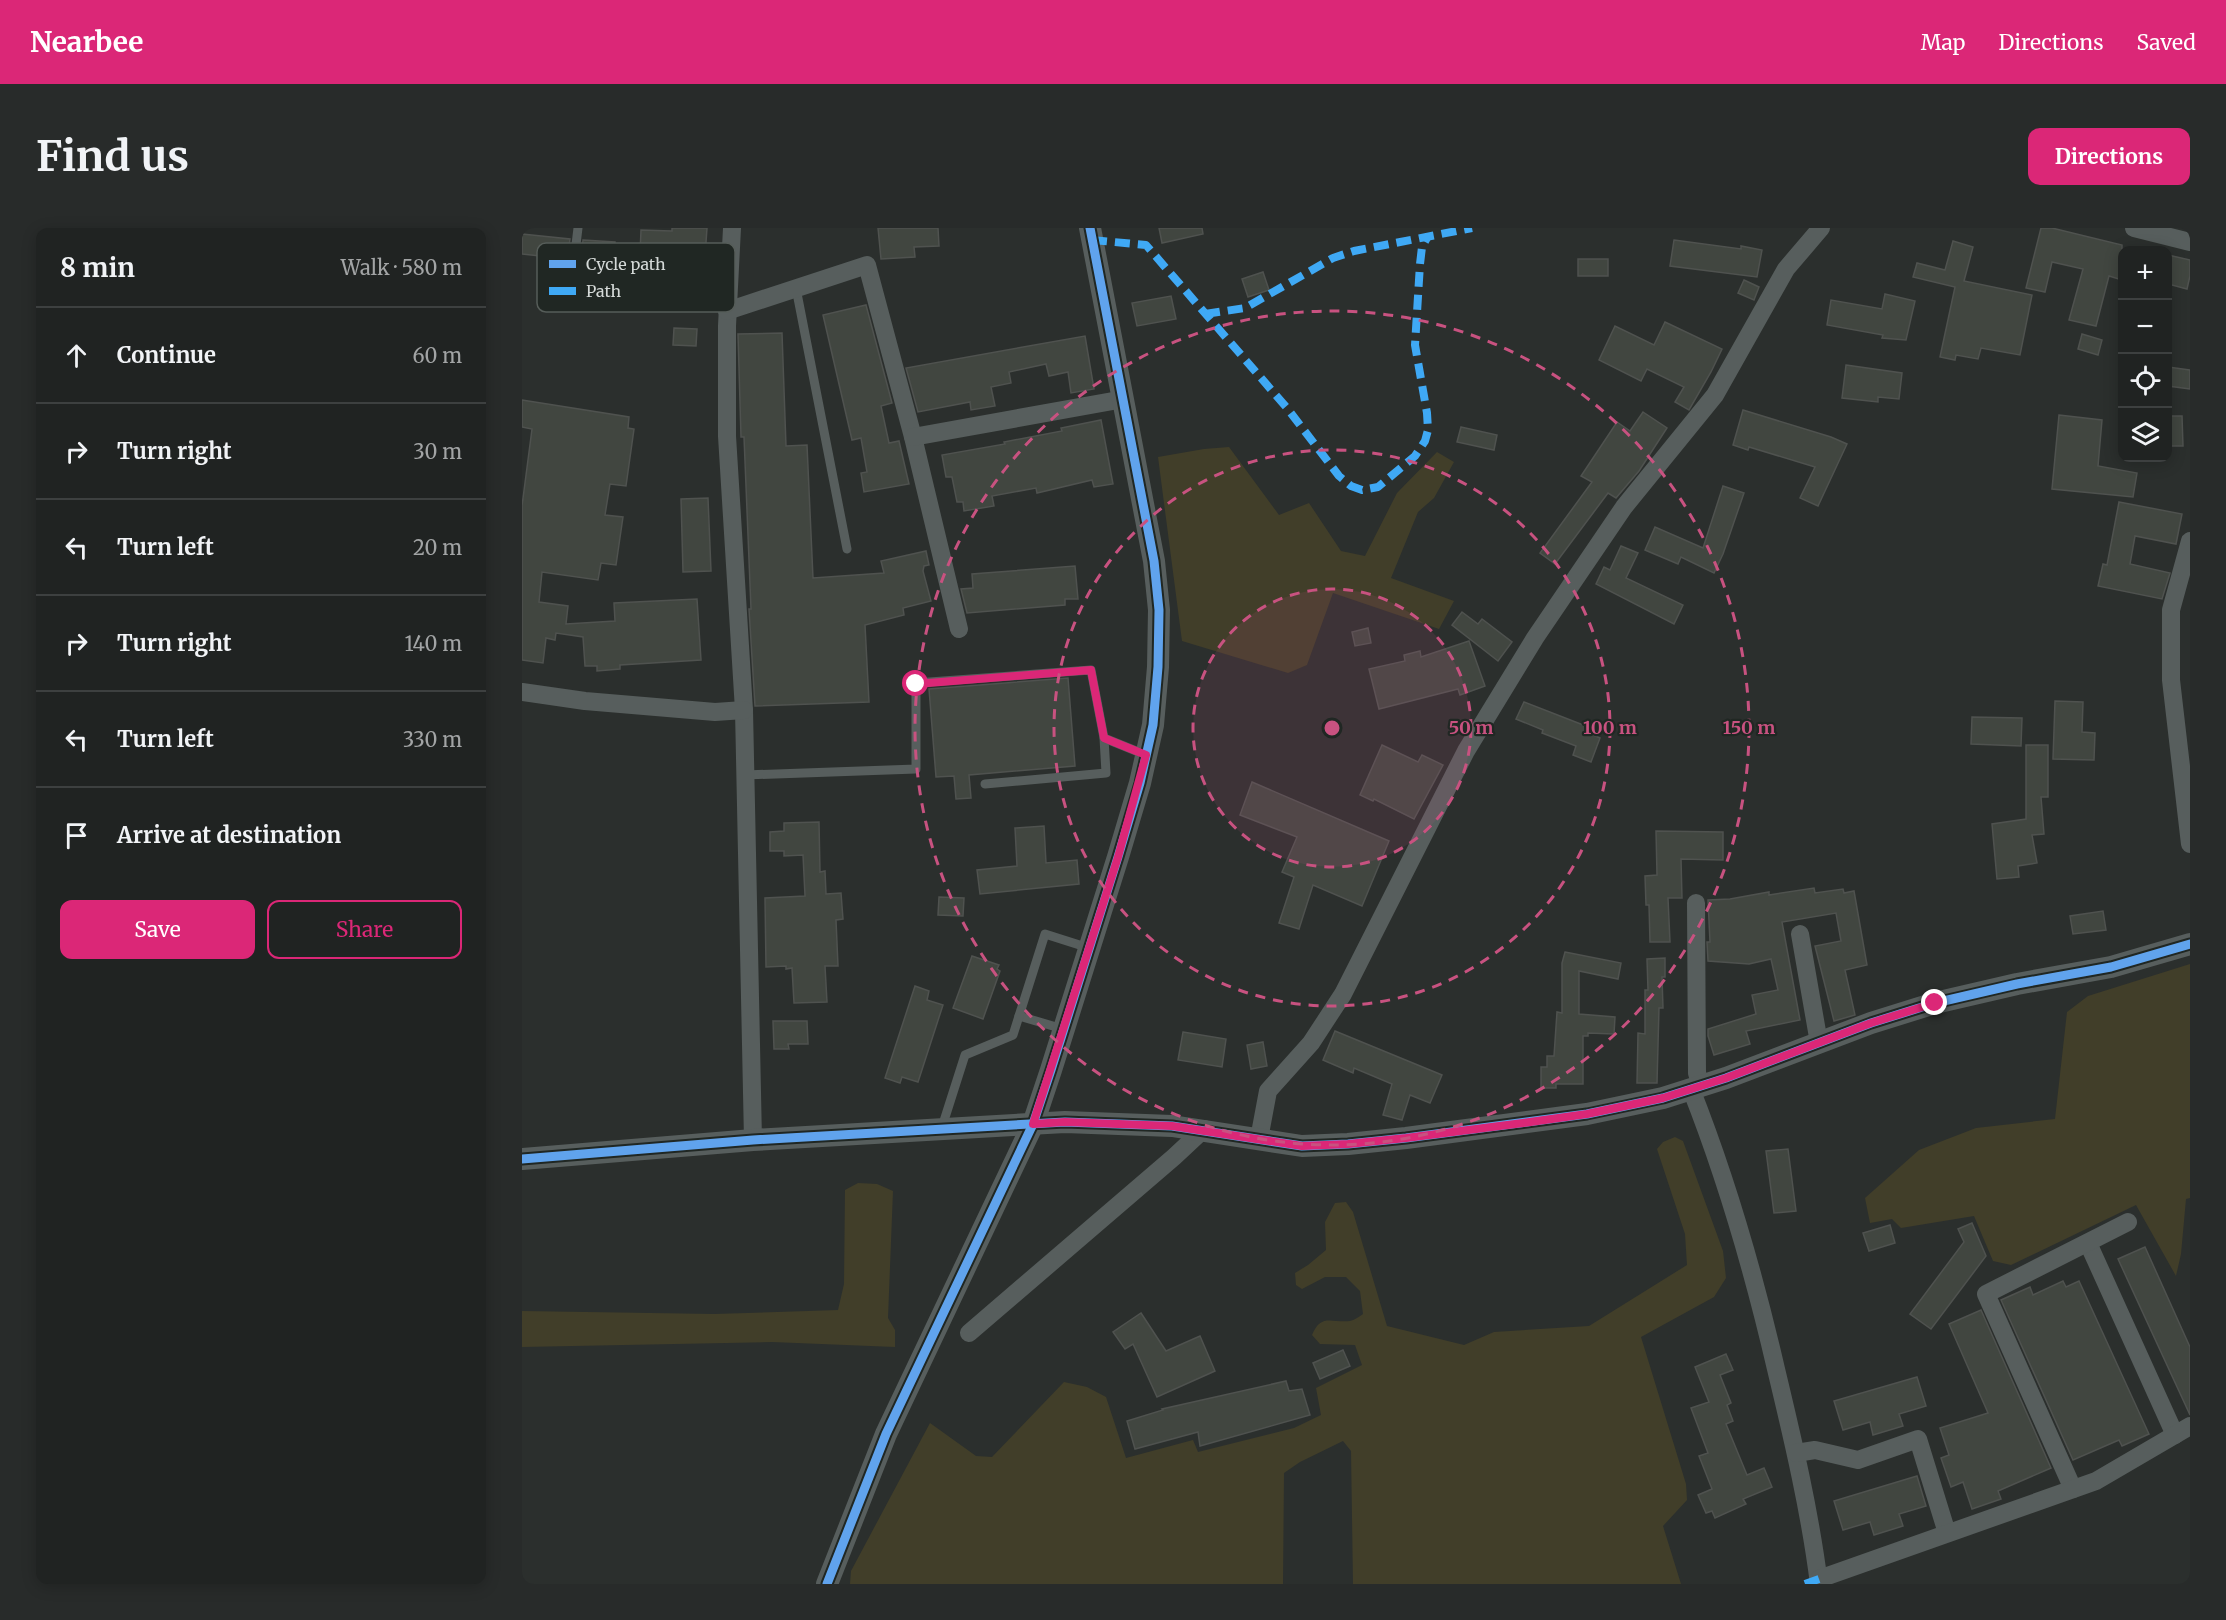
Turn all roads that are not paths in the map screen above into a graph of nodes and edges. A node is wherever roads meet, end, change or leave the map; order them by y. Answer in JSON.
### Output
{"nodes":[{"id":1,"x":579,"y":228,"type":"edge"},
{"id":2,"x":732,"y":228,"type":"edge"},
{"id":3,"x":1090,"y":228,"type":"edge"},
{"id":4,"x":2134,"y":228,"type":"edge"},
{"id":5,"x":1815,"y":230,"type":"edge"},
{"id":6,"x":2190,"y":242,"type":"edge"},
{"id":7,"x":577,"y":243,"type":"edge"},
{"id":8,"x":731,"y":243,"type":"edge"},
{"id":9,"x":796,"y":288,"type":"junction"},
{"id":10,"x":735,"y":309,"type":"edge"},
{"id":11,"x":728,"y":312,"type":"edge"},
{"id":12,"x":1124,"y":399,"type":"junction"},
{"id":13,"x":913,"y":437,"type":"junction"},
{"id":14,"x":2190,"y":541,"type":"edge"},
{"id":15,"x":847,"y":549,"type":"dead end"},
{"id":16,"x":959,"y":629,"type":"dead end"},
{"id":17,"x":522,"y":692,"type":"edge"},
{"id":18,"x":744,"y":710,"type":"junction"},
{"id":19,"x":1104,"y":738,"type":"junction"},
{"id":20,"x":1146,"y":755,"type":"junction"},
{"id":21,"x":745,"y":775,"type":"junction"},
{"id":22,"x":985,"y":784,"type":"dead end"},
{"id":23,"x":2190,"y":844,"type":"edge"},
{"id":24,"x":1696,"y":903,"type":"dead end"},
{"id":25,"x":1800,"y":934,"type":"dead end"},
{"id":26,"x":2190,"y":945,"type":"edge"},
{"id":27,"x":1089,"y":948,"type":"junction"},
{"id":28,"x":1019,"y":1016,"type":"junction"},
{"id":29,"x":1063,"y":1030,"type":"junction"},
{"id":30,"x":1819,"y":1043,"type":"junction"},
{"id":31,"x":1696,"y":1088,"type":"junction"},
{"id":32,"x":1033,"y":1124,"type":"junction"},
{"id":33,"x":941,"y":1129,"type":"junction"},
{"id":34,"x":1204,"y":1130,"type":"junction"},
{"id":35,"x":1259,"y":1139,"type":"junction"},
{"id":36,"x":753,"y":1140,"type":"junction"},
{"id":37,"x":522,"y":1159,"type":"edge"},
{"id":38,"x":2128,"y":1222,"type":"dead end"},
{"id":39,"x":2088,"y":1242,"type":"junction"},
{"id":40,"x":969,"y":1333,"type":"dead end"},
{"id":41,"x":2183,"y":1430,"type":"edge"},
{"id":42,"x":1796,"y":1453,"type":"junction"},
{"id":43,"x":2073,"y":1489,"type":"junction"},
{"id":44,"x":1947,"y":1533,"type":"junction"},
{"id":45,"x":1819,"y":1581,"type":"edge"},
{"id":46,"x":827,"y":1584,"type":"edge"}],
"edges":[{"from":1,"to":7,"type":"lane"},
{"from":2,"to":8,"type":"street"},
{"from":3,"to":12,"type":"street"},
{"from":4,"to":6,"type":"street"},
{"from":5,"to":35,"type":"street"},
{"from":9,"to":10,"type":"street"},
{"from":9,"to":13,"type":"street"},
{"from":9,"to":15,"type":"lane"},
{"from":11,"to":18,"type":"street"},
{"from":12,"to":13,"type":"street"},
{"from":12,"to":20,"type":"street"},
{"from":13,"to":16,"type":"street"},
{"from":14,"to":23,"type":"street"},
{"from":17,"to":18,"type":"street"},
{"from":18,"to":21,"type":"street"},
{"from":19,"to":20,"type":"lane"},
{"from":19,"to":21,"type":"lane"},
{"from":19,"to":22,"type":"lane"},
{"from":20,"to":27,"type":"street"},
{"from":21,"to":36,"type":"street"},
{"from":24,"to":31,"type":"street"},
{"from":25,"to":30,"type":"street"},
{"from":26,"to":30,"type":"street"},
{"from":27,"to":28,"type":"lane"},
{"from":27,"to":29,"type":"street"},
{"from":28,"to":29,"type":"lane"},
{"from":28,"to":33,"type":"lane"},
{"from":29,"to":32,"type":"street"},
{"from":30,"to":31,"type":"street"},
{"from":31,"to":35,"type":"street"},
{"from":31,"to":42,"type":"street"},
{"from":32,"to":33,"type":"street"},
{"from":32,"to":34,"type":"street"},
{"from":32,"to":46,"type":"street"},
{"from":33,"to":36,"type":"street"},
{"from":34,"to":35,"type":"street"},
{"from":34,"to":40,"type":"street"},
{"from":36,"to":37,"type":"street"},
{"from":38,"to":39,"type":"street"},
{"from":39,"to":41,"type":"street"},
{"from":39,"to":43,"type":"street"},
{"from":41,"to":43,"type":"street"},
{"from":42,"to":44,"type":"street"},
{"from":42,"to":45,"type":"street"},
{"from":43,"to":44,"type":"street"},
{"from":44,"to":45,"type":"street"}]}
